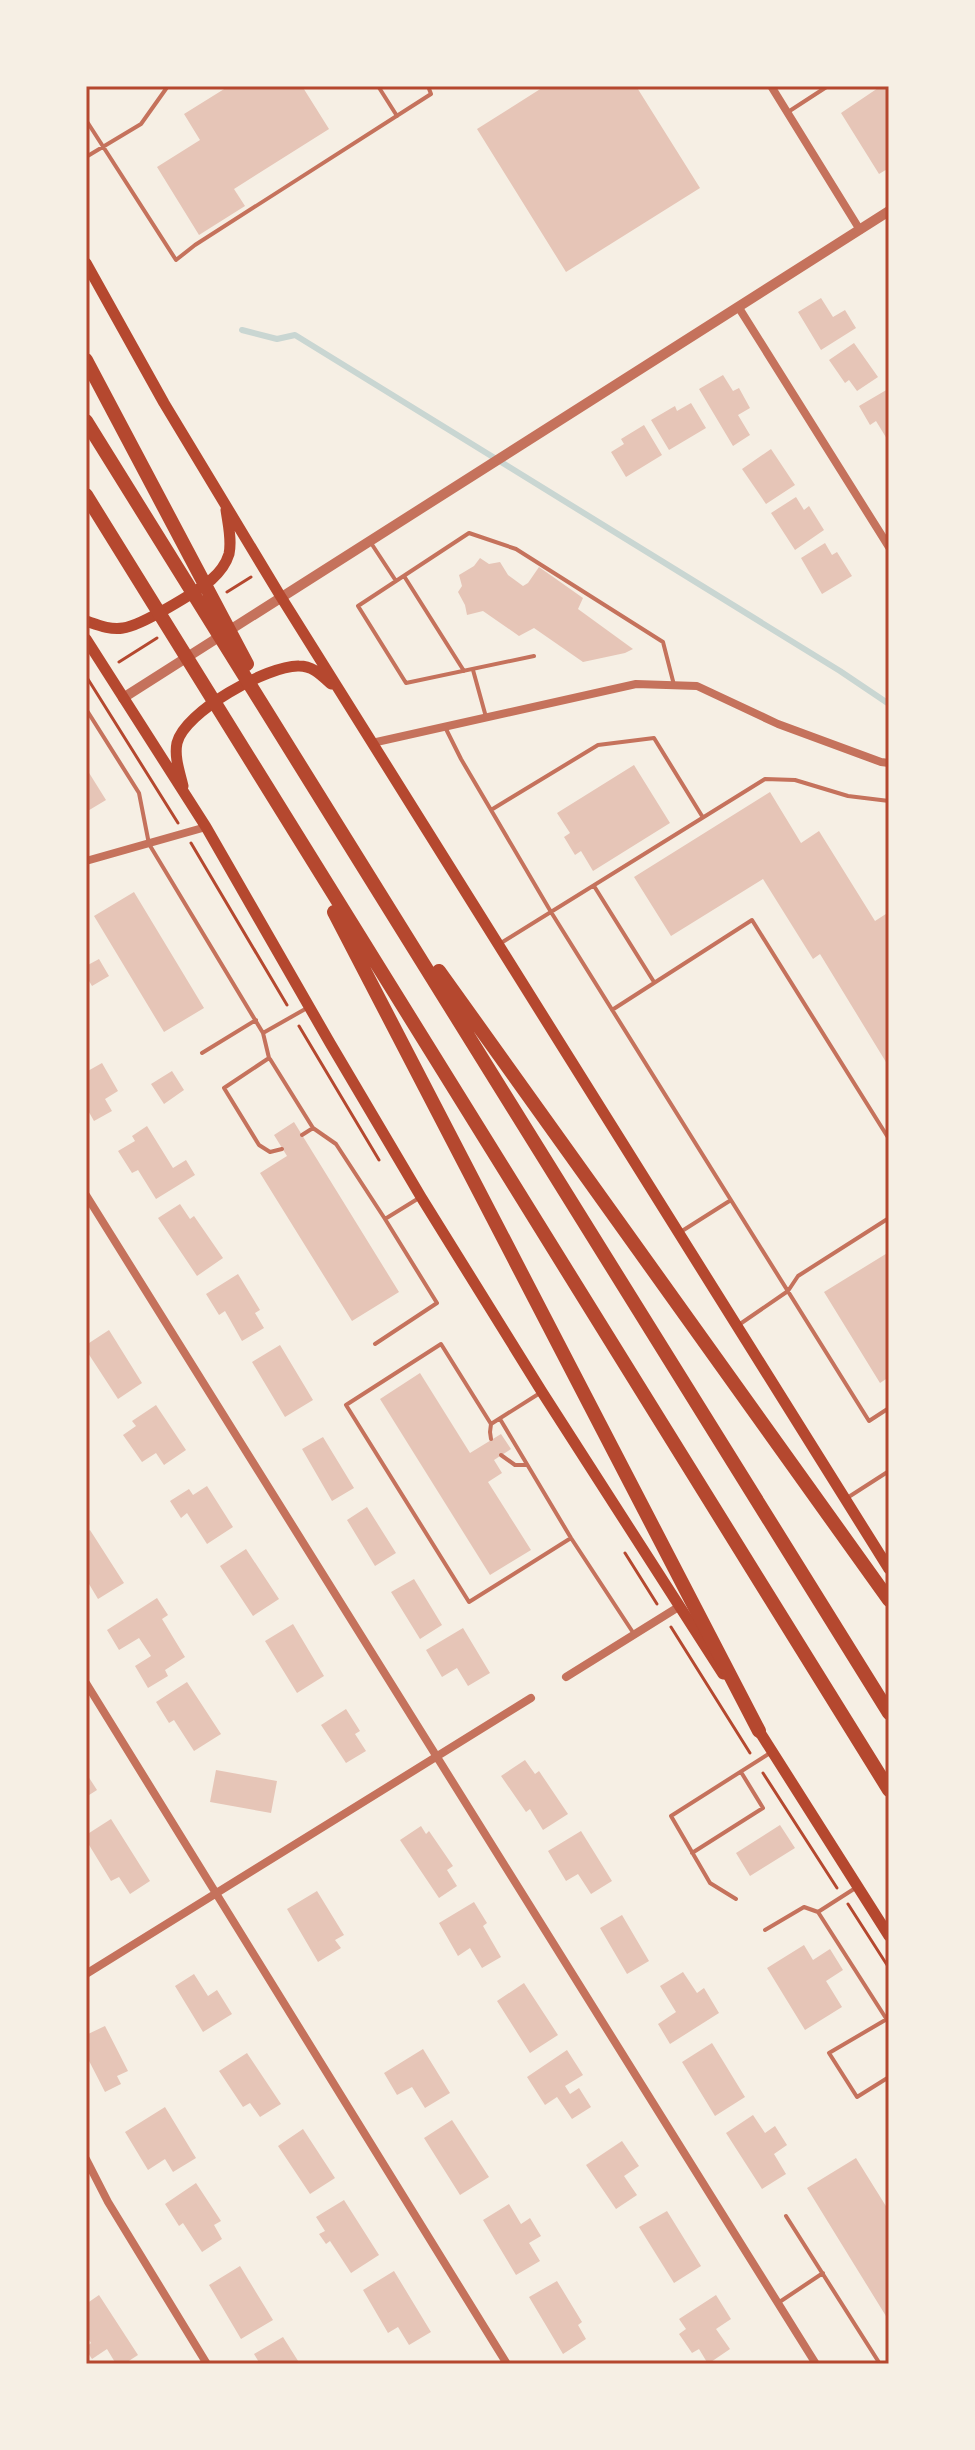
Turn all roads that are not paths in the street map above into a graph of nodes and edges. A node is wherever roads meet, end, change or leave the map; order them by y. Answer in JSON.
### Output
{"nodes":[{"id":1,"x":168,"y":86,"type":"edge"},
{"id":2,"x":378,"y":86,"type":"edge"},
{"id":3,"x":428,"y":86,"type":"edge"},
{"id":4,"x":771,"y":86,"type":"edge"},
{"id":5,"x":828,"y":86,"type":"edge"},
{"id":6,"x":788,"y":112,"type":"junction"},
{"id":7,"x":397,"y":116,"type":"junction"},
{"id":8,"x":86,"y":120,"type":"edge"},
{"id":9,"x":102,"y":147,"type":"junction"},
{"id":10,"x":86,"y":157,"type":"edge"},
{"id":11,"x":889,"y":211,"type":"edge"},
{"id":12,"x":860,"y":230,"type":"junction"},
{"id":13,"x":86,"y":263,"type":"edge"},
{"id":14,"x":739,"y":308,"type":"junction"},
{"id":15,"x":86,"y":360,"type":"edge"},
{"id":16,"x":86,"y":421,"type":"edge"},
{"id":17,"x":86,"y":497,"type":"edge"},
{"id":18,"x":225,"y":505,"type":"junction"},
{"id":19,"x":370,"y":541,"type":"junction"},
{"id":20,"x":889,"y":547,"type":"edge"},
{"id":21,"x":404,"y":576,"type":"junction"},
{"id":22,"x":396,"y":581,"type":"junction"},
{"id":23,"x":281,"y":597,"type":"junction"},
{"id":24,"x":86,"y":621,"type":"edge"},
{"id":25,"x":87,"y":644,"type":"edge"},
{"id":26,"x":534,"y":656,"type":"dead end"},
{"id":27,"x":473,"y":669,"type":"junction"},
{"id":28,"x":464,"y":671,"type":"junction"},
{"id":29,"x":674,"y":685,"type":"junction"},
{"id":30,"x":340,"y":692,"type":"junction"},
{"id":31,"x":123,"y":698,"type":"junction"},
{"id":32,"x":86,"y":709,"type":"edge"},
{"id":33,"x":272,"y":716,"type":"junction"},
{"id":34,"x":486,"y":717,"type":"junction"},
{"id":35,"x":445,"y":727,"type":"junction"},
{"id":36,"x":372,"y":743,"type":"junction"},
{"id":37,"x":889,"y":763,"type":"edge"},
{"id":38,"x":186,"y":796,"type":"junction"},
{"id":39,"x":889,"y":801,"type":"edge"},
{"id":40,"x":491,"y":810,"type":"junction"},
{"id":41,"x":284,"y":816,"type":"junction"},
{"id":42,"x":702,"y":816,"type":"junction"},
{"id":43,"x":206,"y":827,"type":"junction"},
{"id":44,"x":149,"y":844,"type":"junction"},
{"id":45,"x":86,"y":861,"type":"edge"},
{"id":46,"x":364,"y":867,"type":"junction"},
{"id":47,"x":594,"y":886,"type":"junction"},
{"id":48,"x":551,"y":912,"type":"junction"},
{"id":49,"x":499,"y":944,"type":"junction"},
{"id":50,"x":654,"y":983,"type":"junction"},
{"id":51,"x":309,"y":1006,"type":"junction"},
{"id":52,"x":612,"y":1010,"type":"junction"},
{"id":53,"x":256,"y":1020,"type":"junction"},
{"id":54,"x":263,"y":1033,"type":"junction"},
{"id":55,"x":202,"y":1053,"type":"dead end"},
{"id":56,"x":269,"y":1058,"type":"junction"},
{"id":57,"x":313,"y":1128,"type":"junction"},
{"id":58,"x":302,"y":1135,"type":"dead end"},
{"id":59,"x":889,"y":1139,"type":"edge"},
{"id":60,"x":282,"y":1149,"type":"dead end"},
{"id":61,"x":86,"y":1195,"type":"edge"},
{"id":62,"x":421,"y":1197,"type":"junction"},
{"id":63,"x":731,"y":1200,"type":"junction"},
{"id":64,"x":889,"y":1218,"type":"edge"},
{"id":65,"x":385,"y":1219,"type":"junction"},
{"id":66,"x":680,"y":1232,"type":"junction"},
{"id":67,"x":788,"y":1291,"type":"junction"},
{"id":68,"x":738,"y":1325,"type":"junction"},
{"id":69,"x":375,"y":1344,"type":"dead end"},
{"id":70,"x":542,"y":1392,"type":"junction"},
{"id":71,"x":889,"y":1408,"type":"edge"},
{"id":72,"x":499,"y":1418,"type":"junction"},
{"id":73,"x":491,"y":1424,"type":"junction"},
{"id":74,"x":491,"y":1439,"type":"dead end"},
{"id":75,"x":501,"y":1455,"type":"dead end"},
{"id":76,"x":526,"y":1465,"type":"junction"},
{"id":77,"x":889,"y":1471,"type":"edge"},
{"id":78,"x":847,"y":1499,"type":"junction"},
{"id":79,"x":571,"y":1538,"type":"junction"},
{"id":80,"x":889,"y":1569,"type":"edge"},
{"id":81,"x":889,"y":1600,"type":"edge"},
{"id":82,"x":680,"y":1606,"type":"junction"},
{"id":83,"x":634,"y":1634,"type":"junction"},
{"id":84,"x":566,"y":1677,"type":"dead end"},
{"id":85,"x":86,"y":1683,"type":"edge"},
{"id":86,"x":531,"y":1698,"type":"dead end"},
{"id":87,"x":889,"y":1713,"type":"edge"},
{"id":88,"x":759,"y":1731,"type":"junction"},
{"id":89,"x":771,"y":1752,"type":"junction"},
{"id":90,"x":438,"y":1757,"type":"junction"},
{"id":91,"x":741,"y":1772,"type":"junction"},
{"id":92,"x":889,"y":1790,"type":"edge"},
{"id":93,"x":692,"y":1853,"type":"junction"},
{"id":94,"x":858,"y":1886,"type":"junction"},
{"id":95,"x":215,"y":1894,"type":"junction"},
{"id":96,"x":736,"y":1899,"type":"dead end"},
{"id":97,"x":818,"y":1912,"type":"junction"},
{"id":98,"x":765,"y":1930,"type":"dead end"},
{"id":99,"x":889,"y":1936,"type":"edge"},
{"id":100,"x":86,"y":1974,"type":"edge"},
{"id":101,"x":888,"y":2021,"type":"edge"},
{"id":102,"x":889,"y":2077,"type":"edge"},
{"id":103,"x":86,"y":2159,"type":"edge"},
{"id":104,"x":786,"y":2216,"type":"dead end"},
{"id":105,"x":823,"y":2273,"type":"junction"},
{"id":106,"x":778,"y":2303,"type":"junction"},
{"id":107,"x":207,"y":2364,"type":"edge"},
{"id":108,"x":507,"y":2364,"type":"edge"},
{"id":109,"x":816,"y":2364,"type":"edge"},
{"id":110,"x":880,"y":2364,"type":"edge"}],
"edges":[{"from":1,"to":9,"type":"lane"},
{"from":2,"to":7,"type":"lane"},
{"from":3,"to":7,"type":"lane"},
{"from":4,"to":6,"type":"street"},
{"from":5,"to":6,"type":"lane"},
{"from":6,"to":12,"type":"street"},
{"from":7,"to":9,"type":"lane"},
{"from":8,"to":9,"type":"lane"},
{"from":9,"to":10,"type":"lane"},
{"from":11,"to":12,"type":"street"},
{"from":12,"to":14,"type":"street"},
{"from":13,"to":18,"type":"main road"},
{"from":14,"to":19,"type":"street"},
{"from":14,"to":20,"type":"street"},
{"from":15,"to":33,"type":"highway"},
{"from":16,"to":33,"type":"highway"},
{"from":17,"to":41,"type":"highway"},
{"from":18,"to":23,"type":"main road"},
{"from":18,"to":24,"type":"main road"},
{"from":19,"to":22,"type":"lane"},
{"from":19,"to":23,"type":"street"},
{"from":21,"to":22,"type":"lane"},
{"from":21,"to":28,"type":"lane"},
{"from":21,"to":29,"type":"lane"},
{"from":22,"to":28,"type":"lane"},
{"from":23,"to":30,"type":"main road"},
{"from":23,"to":31,"type":"street"},
{"from":25,"to":31,"type":"main road"},
{"from":26,"to":27,"type":"lane"},
{"from":27,"to":28,"type":"lane"},
{"from":27,"to":34,"type":"lane"},
{"from":29,"to":34,"type":"street"},
{"from":29,"to":37,"type":"street"},
{"from":30,"to":36,"type":"main road"},
{"from":30,"to":38,"type":"main road"},
{"from":31,"to":38,"type":"main road"},
{"from":32,"to":44,"type":"lane"},
{"from":33,"to":46,"type":"highway"},
{"from":34,"to":35,"type":"street"},
{"from":35,"to":36,"type":"street"},
{"from":35,"to":40,"type":"lane"},
{"from":36,"to":49,"type":"main road"},
{"from":38,"to":43,"type":"main road"},
{"from":39,"to":42,"type":"lane"},
{"from":40,"to":42,"type":"lane"},
{"from":40,"to":48,"type":"lane"},
{"from":41,"to":88,"type":"highway"},
{"from":41,"to":92,"type":"highway"},
{"from":42,"to":47,"type":"lane"},
{"from":43,"to":44,"type":"street"},
{"from":43,"to":51,"type":"main road"},
{"from":44,"to":45,"type":"street"},
{"from":44,"to":53,"type":"lane"},
{"from":46,"to":81,"type":"highway"},
{"from":46,"to":87,"type":"highway"},
{"from":47,"to":48,"type":"lane"},
{"from":47,"to":50,"type":"lane"},
{"from":48,"to":49,"type":"lane"},
{"from":48,"to":52,"type":"lane"},
{"from":49,"to":66,"type":"main road"},
{"from":50,"to":52,"type":"lane"},
{"from":50,"to":59,"type":"lane"},
{"from":51,"to":54,"type":"lane"},
{"from":51,"to":62,"type":"main road"},
{"from":52,"to":63,"type":"lane"},
{"from":53,"to":54,"type":"lane"},
{"from":53,"to":55,"type":"lane"},
{"from":54,"to":56,"type":"lane"},
{"from":56,"to":57,"type":"lane"},
{"from":56,"to":60,"type":"lane"},
{"from":57,"to":58,"type":"lane"},
{"from":57,"to":65,"type":"lane"},
{"from":61,"to":90,"type":"street"},
{"from":62,"to":65,"type":"lane"},
{"from":62,"to":70,"type":"main road"},
{"from":63,"to":66,"type":"lane"},
{"from":63,"to":67,"type":"lane"},
{"from":64,"to":67,"type":"lane"},
{"from":65,"to":69,"type":"lane"},
{"from":66,"to":68,"type":"main road"},
{"from":67,"to":68,"type":"lane"},
{"from":67,"to":71,"type":"lane"},
{"from":68,"to":78,"type":"main road"},
{"from":70,"to":72,"type":"lane"},
{"from":70,"to":82,"type":"main road"},
{"from":72,"to":73,"type":"lane"},
{"from":72,"to":76,"type":"lane"},
{"from":73,"to":74,"type":"lane"},
{"from":73,"to":79,"type":"lane"},
{"from":75,"to":76,"type":"lane"},
{"from":76,"to":79,"type":"lane"},
{"from":77,"to":78,"type":"lane"},
{"from":78,"to":80,"type":"main road"},
{"from":79,"to":83,"type":"lane"},
{"from":82,"to":83,"type":"street"},
{"from":82,"to":88,"type":"main road"},
{"from":83,"to":84,"type":"street"},
{"from":85,"to":95,"type":"street"},
{"from":86,"to":90,"type":"street"},
{"from":88,"to":89,"type":"main road"},
{"from":89,"to":91,"type":"lane"},
{"from":89,"to":94,"type":"main road"},
{"from":90,"to":95,"type":"street"},
{"from":90,"to":106,"type":"street"},
{"from":91,"to":93,"type":"lane"},
{"from":91,"to":93,"type":"lane"},
{"from":93,"to":96,"type":"lane"},
{"from":94,"to":97,"type":"lane"},
{"from":94,"to":99,"type":"main road"},
{"from":95,"to":100,"type":"street"},
{"from":95,"to":108,"type":"street"},
{"from":97,"to":98,"type":"lane"},
{"from":97,"to":101,"type":"lane"},
{"from":101,"to":102,"type":"lane"},
{"from":103,"to":107,"type":"street"},
{"from":104,"to":105,"type":"lane"},
{"from":105,"to":106,"type":"lane"},
{"from":105,"to":110,"type":"lane"},
{"from":106,"to":109,"type":"street"}]}
